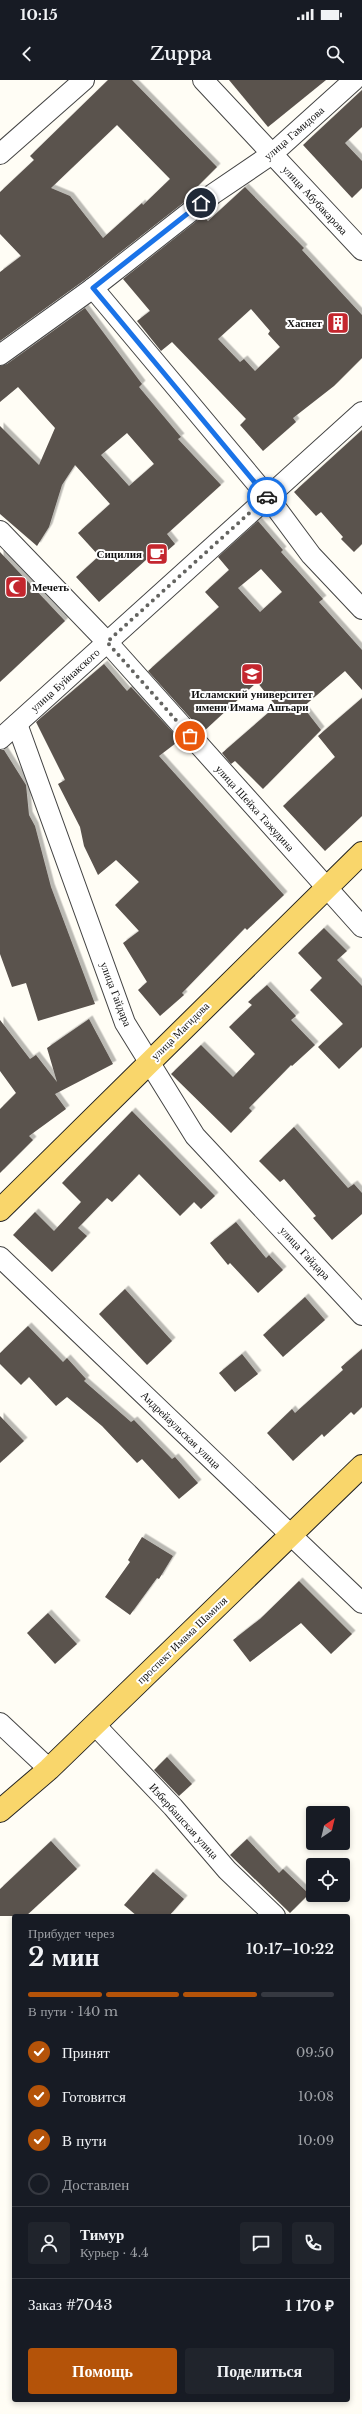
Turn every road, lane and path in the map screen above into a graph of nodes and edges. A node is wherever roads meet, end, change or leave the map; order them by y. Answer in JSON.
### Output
{"nodes":[{"id":1,"x":84,"y":80,"type":"edge"},
{"id":2,"x":203,"y":80,"type":"edge"},
{"id":3,"x":354,"y":80,"type":"edge"},
{"id":4,"x":0,"y":154,"type":"edge"},
{"id":5,"x":272,"y":154,"type":"junction"},
{"id":6,"x":362,"y":250,"type":"edge"},
{"id":7,"x":93,"y":288,"type":"junction"},
{"id":8,"x":0,"y":355,"type":"edge"},
{"id":9,"x":362,"y":412,"type":"edge"},
{"id":10,"x":268,"y":497,"type":"junction"},
{"id":11,"x":0,"y":531,"type":"edge"},
{"id":12,"x":362,"y":609,"type":"edge"},
{"id":13,"x":107,"y":642,"type":"junction"},
{"id":14,"x":17,"y":724,"type":"junction"},
{"id":15,"x":0,"y":739,"type":"edge"},
{"id":16,"x":362,"y":853,"type":"edge"},
{"id":17,"x":326,"y":887,"type":"junction"},
{"id":18,"x":362,"y":927,"type":"edge"},
{"id":19,"x":150,"y":1061,"type":"junction"},
{"id":20,"x":0,"y":1210,"type":"edge"},
{"id":21,"x":0,"y":1257,"type":"edge"},
{"id":22,"x":362,"y":1315,"type":"edge"},
{"id":23,"x":362,"y":1466,"type":"edge"},
{"id":24,"x":291,"y":1535,"type":"junction"},
{"id":25,"x":362,"y":1603,"type":"edge"},
{"id":26,"x":0,"y":1723,"type":"edge"},
{"id":27,"x":95,"y":1725,"type":"junction"},
{"id":28,"x":49,"y":1769,"type":"junction"},
{"id":29,"x":0,"y":1812,"type":"edge"},
{"id":30,"x":273,"y":1914,"type":"edge"}],
"edges":[{"from":1,"to":4,"type":"street"},
{"from":2,"to":5,"type":"street","name":"улица Абубакарова"},
{"from":3,"to":5,"type":"street","name":"улица Гамидова"},
{"from":5,"to":6,"type":"street","name":"улица Абубакарова"},
{"from":5,"to":7,"type":"street","name":"улица Гамидова"},
{"from":7,"to":8,"type":"street","name":"улица Гамидова"},
{"from":7,"to":10,"type":"street"},
{"from":9,"to":10,"type":"street","name":"улица Буйнакского"},
{"from":10,"to":12,"type":"street"},
{"from":10,"to":13,"type":"street","name":"улица Буйнакского"},
{"from":11,"to":13,"type":"street","name":"улица Шейха Тажудина"},
{"from":13,"to":14,"type":"street","name":"улица Буйнакского"},
{"from":13,"to":17,"type":"street","name":"улица Шейха Тажудина"},
{"from":14,"to":15,"type":"street","name":"улица Буйнакского"},
{"from":14,"to":19,"type":"street","name":"улица Гайдара"},
{"from":16,"to":17,"type":"main road","name":"улица Магидова"},
{"from":17,"to":18,"type":"street","name":"улица Шейха Тажудина"},
{"from":17,"to":19,"type":"main road","name":"улица Магидова"},
{"from":19,"to":20,"type":"main road","name":"улица Магидова"},
{"from":19,"to":22,"type":"street","name":"улица Гайдара"},
{"from":21,"to":24,"type":"street","name":"Андрейаульская улица"},
{"from":23,"to":24,"type":"main road","name":"проспект Имама Шамиля"},
{"from":24,"to":25,"type":"street","name":"Андрейаульская улица"},
{"from":24,"to":27,"type":"main road","name":"проспект Имама Шамиля"},
{"from":26,"to":28,"type":"street"},
{"from":27,"to":28,"type":"main road","name":"проспект Имама Шамиля"},
{"from":27,"to":30,"type":"street","name":"Избербашская улица"},
{"from":28,"to":29,"type":"main road","name":"проспект Имама Шамиля"}]}
